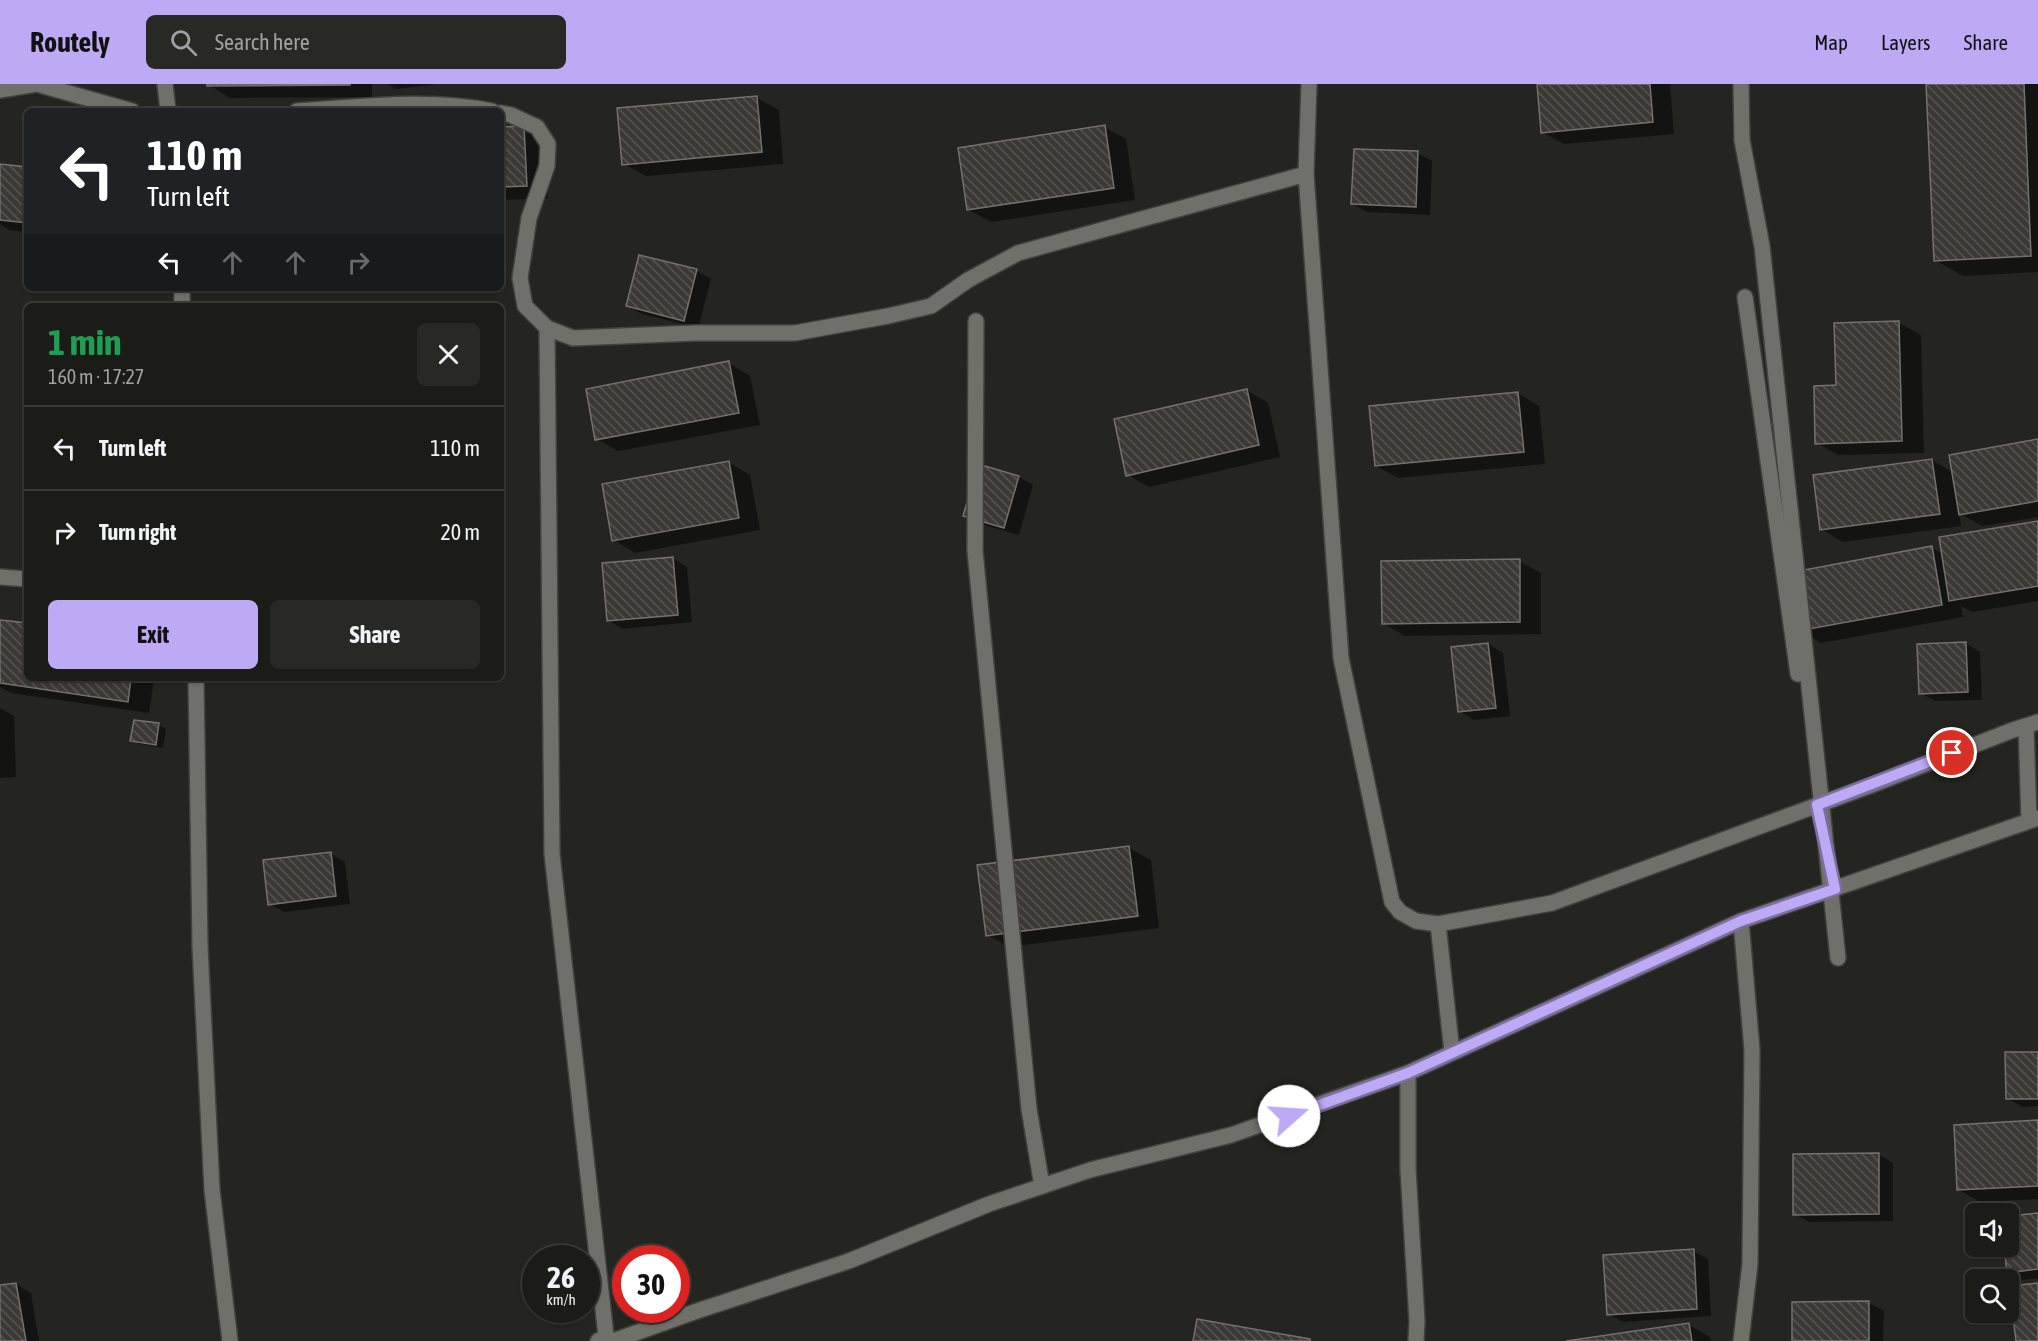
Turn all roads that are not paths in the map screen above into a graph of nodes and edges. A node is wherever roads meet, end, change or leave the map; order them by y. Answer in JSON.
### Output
{"nodes":[{"id":1,"x":165,"y":84,"type":"edge"},
{"id":2,"x":1309,"y":84,"type":"edge"},
{"id":3,"x":1741,"y":84,"type":"edge"},
{"id":4,"x":0,"y":90,"type":"edge"},
{"id":5,"x":121,"y":108,"type":"edge"},
{"id":6,"x":168,"y":108,"type":"edge"},
{"id":7,"x":352,"y":108,"type":"edge"},
{"id":8,"x":479,"y":108,"type":"edge"},
{"id":9,"x":504,"y":114,"type":"edge"},
{"id":10,"x":1306,"y":174,"type":"junction"},
{"id":11,"x":1745,"y":297,"type":"dead end"},
{"id":12,"x":976,"y":321,"type":"dead end"},
{"id":13,"x":547,"y":328,"type":"junction"},
{"id":14,"x":0,"y":577,"type":"edge"},
{"id":15,"x":24,"y":579,"type":"edge"},
{"id":16,"x":196,"y":681,"type":"edge"},
{"id":17,"x":2032,"y":724,"type":"edge"},
{"id":18,"x":1817,"y":805,"type":"junction"},
{"id":19,"x":2034,"y":819,"type":"edge"},
{"id":20,"x":1835,"y":889,"type":"junction"},
{"id":21,"x":1741,"y":921,"type":"junction"},
{"id":22,"x":1438,"y":924,"type":"junction"},
{"id":23,"x":1839,"y":958,"type":"junction"},
{"id":24,"x":1452,"y":1052,"type":"junction"},
{"id":25,"x":1408,"y":1073,"type":"junction"},
{"id":26,"x":1042,"y":1186,"type":"junction"},
{"id":27,"x":230,"y":1341,"type":"edge"},
{"id":28,"x":598,"y":1341,"type":"edge"},
{"id":29,"x":613,"y":1341,"type":"edge"},
{"id":30,"x":1416,"y":1341,"type":"edge"},
{"id":31,"x":1741,"y":1341,"type":"edge"}],
"edges":[{"from":1,"to":6,"type":"street"},
{"from":2,"to":10,"type":"street"},
{"from":3,"to":23,"type":"street"},
{"from":4,"to":5,"type":"street"},
{"from":7,"to":8,"type":"street"},
{"from":9,"to":13,"type":"street"},
{"from":10,"to":13,"type":"street"},
{"from":10,"to":22,"type":"street"},
{"from":11,"to":23,"type":"street"},
{"from":12,"to":26,"type":"street"},
{"from":13,"to":28,"type":"street"},
{"from":14,"to":15,"type":"street"},
{"from":16,"to":27,"type":"street"},
{"from":17,"to":18,"type":"street"},
{"from":17,"to":19,"type":"street"},
{"from":18,"to":20,"type":"street"},
{"from":18,"to":22,"type":"street"},
{"from":18,"to":23,"type":"street"},
{"from":19,"to":20,"type":"street"},
{"from":20,"to":21,"type":"street"},
{"from":21,"to":24,"type":"street"},
{"from":21,"to":31,"type":"street"},
{"from":22,"to":24,"type":"street"},
{"from":24,"to":25,"type":"street"},
{"from":25,"to":26,"type":"street"},
{"from":25,"to":30,"type":"street"},
{"from":26,"to":29,"type":"street"}]}
